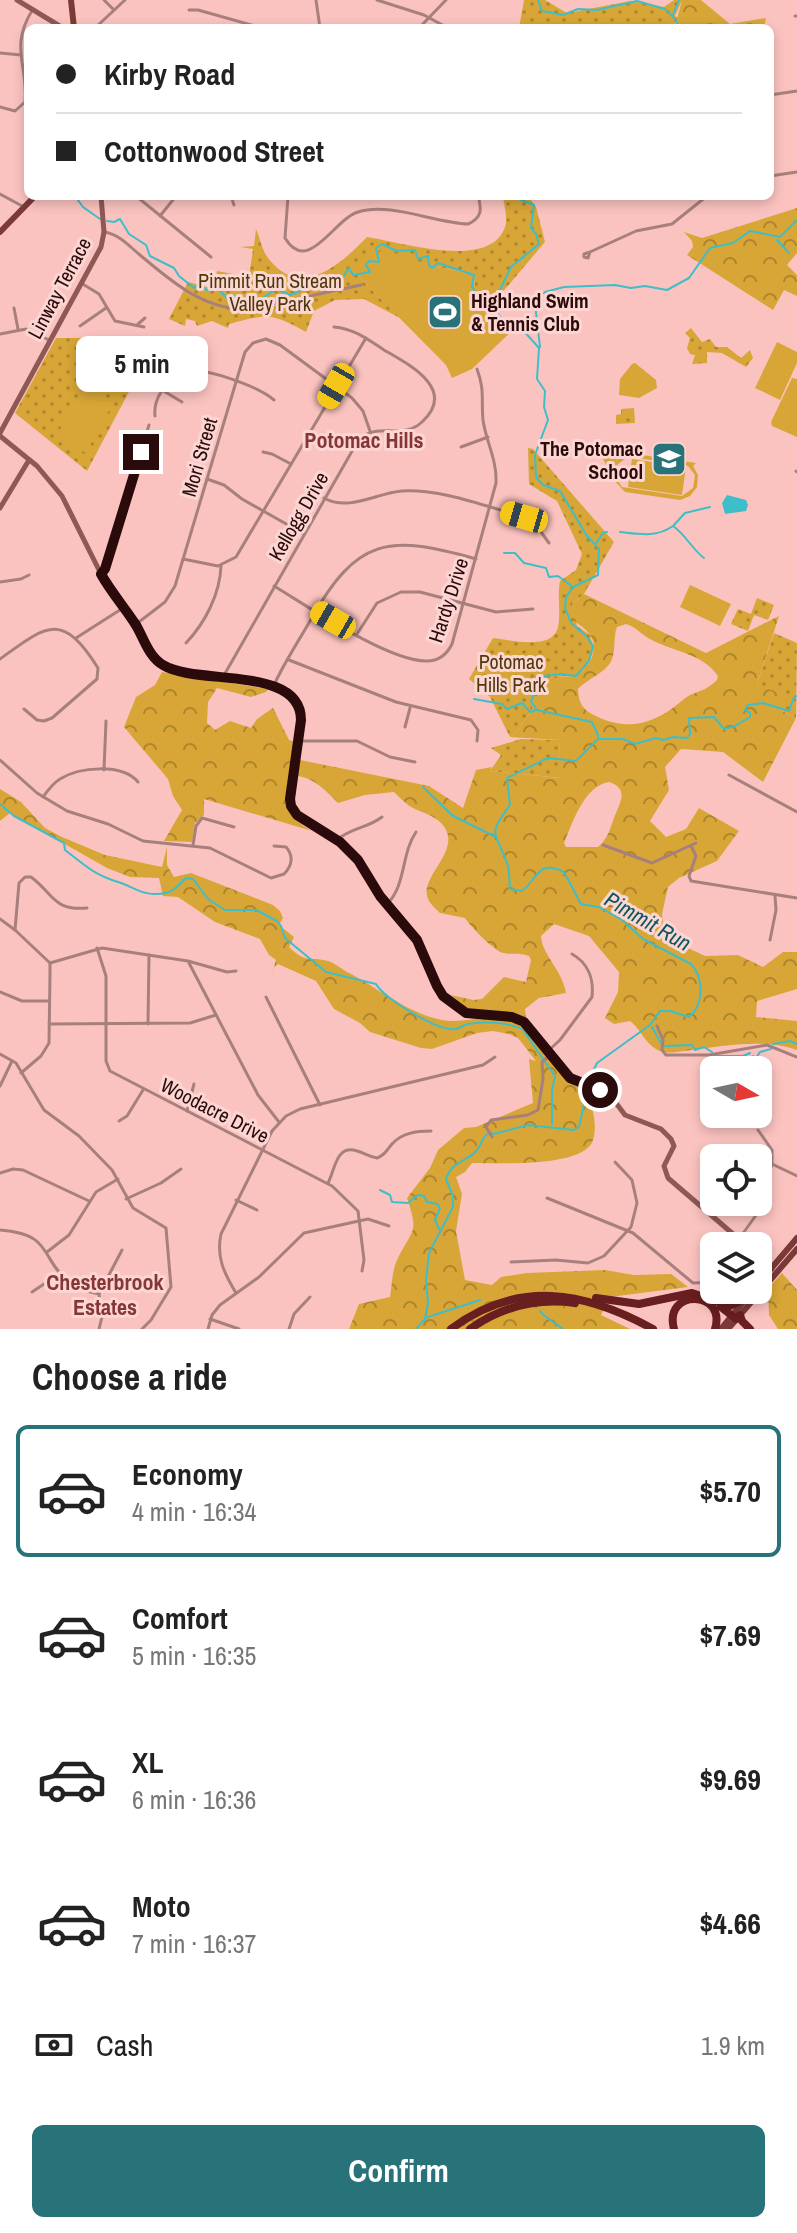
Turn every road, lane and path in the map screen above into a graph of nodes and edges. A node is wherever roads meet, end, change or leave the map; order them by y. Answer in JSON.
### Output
{"nodes":[{"id":1,"x":17,"y":0,"type":"edge"},
{"id":2,"x":71,"y":0,"type":"edge"},
{"id":3,"x":104,"y":0,"type":"edge"},
{"id":4,"x":125,"y":0,"type":"edge"},
{"id":5,"x":316,"y":0,"type":"edge"},
{"id":6,"x":446,"y":0,"type":"edge"},
{"id":7,"x":380,"y":1,"type":"edge"},
{"id":8,"x":33,"y":9,"type":"junction"},
{"id":9,"x":115,"y":10,"type":"junction"},
{"id":10,"x":189,"y":10,"type":"dead end"},
{"id":11,"x":429,"y":17,"type":"junction"},
{"id":12,"x":25,"y":24,"type":"edge"},
{"id":13,"x":57,"y":24,"type":"edge"},
{"id":14,"x":74,"y":24,"type":"edge"},
{"id":15,"x":99,"y":24,"type":"edge"},
{"id":16,"x":248,"y":24,"type":"edge"},
{"id":17,"x":317,"y":24,"type":"edge"},
{"id":18,"x":423,"y":24,"type":"edge"},
{"id":19,"x":441,"y":24,"type":"edge"},
{"id":20,"x":24,"y":26,"type":"edge"},
{"id":21,"x":0,"y":53,"type":"edge"},
{"id":22,"x":21,"y":55,"type":"junction"},
{"id":23,"x":24,"y":90,"type":"edge"},
{"id":24,"x":797,"y":91,"type":"edge"},
{"id":25,"x":774,"y":94,"type":"edge"},
{"id":26,"x":24,"y":103,"type":"edge"},
{"id":27,"x":0,"y":107,"type":"edge"},
{"id":28,"x":797,"y":172,"type":"edge"},
{"id":29,"x":774,"y":175,"type":"edge"},
{"id":30,"x":0,"y":194,"type":"edge"},
{"id":31,"x":31,"y":200,"type":"edge"},
{"id":32,"x":101,"y":200,"type":"edge"},
{"id":33,"x":141,"y":200,"type":"edge"},
{"id":34,"x":173,"y":200,"type":"edge"},
{"id":35,"x":232,"y":200,"type":"edge"},
{"id":36,"x":288,"y":200,"type":"edge"},
{"id":37,"x":479,"y":200,"type":"edge"},
{"id":38,"x":702,"y":200,"type":"edge"},
{"id":39,"x":234,"y":205,"type":"dead end"},
{"id":40,"x":24,"y":207,"type":"junction"},
{"id":41,"x":160,"y":216,"type":"junction"},
{"id":42,"x":0,"y":232,"type":"edge"},
{"id":43,"x":104,"y":232,"type":"junction"},
{"id":44,"x":590,"y":252,"type":"dead end"},
{"id":45,"x":211,"y":257,"type":"dead end"},
{"id":46,"x":81,"y":283,"type":"junction"},
{"id":47,"x":361,"y":285,"type":"dead end"},
{"id":48,"x":14,"y":308,"type":"dead end"},
{"id":49,"x":106,"y":308,"type":"junction"},
{"id":50,"x":145,"y":318,"type":"dead end"},
{"id":51,"x":138,"y":324,"type":"junction"},
{"id":52,"x":80,"y":326,"type":"dead end"},
{"id":53,"x":144,"y":327,"type":"dead end"},
{"id":54,"x":334,"y":327,"type":"dead end"},
{"id":55,"x":18,"y":329,"type":"junction"},
{"id":56,"x":0,"y":334,"type":"edge"},
{"id":57,"x":366,"y":338,"type":"junction"},
{"id":58,"x":49,"y":340,"type":"junction"},
{"id":59,"x":181,"y":350,"type":"dead end"},
{"id":60,"x":477,"y":369,"type":"dead end"},
{"id":61,"x":187,"y":370,"type":"junction"},
{"id":62,"x":236,"y":382,"type":"junction"},
{"id":63,"x":336,"y":386,"type":"junction"},
{"id":64,"x":162,"y":390,"type":"junction"},
{"id":65,"x":274,"y":400,"type":"dead end"},
{"id":66,"x":182,"y":402,"type":"dead end"},
{"id":67,"x":155,"y":416,"type":"dead end"},
{"id":68,"x":149,"y":425,"type":"dead end"},
{"id":69,"x":370,"y":431,"type":"junction"},
{"id":70,"x":0,"y":435,"type":"edge"},
{"id":71,"x":488,"y":437,"type":"junction"},
{"id":72,"x":461,"y":447,"type":"dead end"},
{"id":73,"x":263,"y":452,"type":"dead end"},
{"id":74,"x":29,"y":460,"type":"junction"},
{"id":75,"x":291,"y":464,"type":"junction"},
{"id":76,"x":207,"y":479,"type":"junction"},
{"id":77,"x":324,"y":498,"type":"junction"},
{"id":78,"x":0,"y":508,"type":"edge"},
{"id":79,"x":491,"y":508,"type":"junction"},
{"id":80,"x":264,"y":512,"type":"junction"},
{"id":81,"x":304,"y":534,"type":"junction"},
{"id":82,"x":549,"y":543,"type":"dead end"},
{"id":83,"x":183,"y":559,"type":"junction"},
{"id":84,"x":476,"y":559,"type":"junction"},
{"id":85,"x":221,"y":566,"type":"junction"},
{"id":86,"x":101,"y":574,"type":"junction"},
{"id":87,"x":29,"y":575,"type":"dead end"},
{"id":88,"x":0,"y":582,"type":"edge"},
{"id":89,"x":274,"y":586,"type":"junction"},
{"id":90,"x":464,"y":604,"type":"junction"},
{"id":91,"x":123,"y":608,"type":"junction"},
{"id":92,"x":533,"y":609,"type":"dead end"},
{"id":93,"x":316,"y":610,"type":"junction"},
{"id":94,"x":135,"y":625,"type":"junction"},
{"id":95,"x":357,"y":634,"type":"junction"},
{"id":96,"x":76,"y":638,"type":"junction"},
{"id":97,"x":186,"y":643,"type":"dead end"},
{"id":98,"x":0,"y":659,"type":"edge"},
{"id":99,"x":288,"y":659,"type":"junction"},
{"id":100,"x":223,"y":677,"type":"junction"},
{"id":101,"x":274,"y":686,"type":"junction"},
{"id":102,"x":410,"y":706,"type":"junction"},
{"id":103,"x":24,"y":709,"type":"dead end"},
{"id":104,"x":106,"y":721,"type":"dead end"},
{"id":105,"x":405,"y":727,"type":"dead end"},
{"id":106,"x":298,"y":740,"type":"junction"},
{"id":107,"x":477,"y":741,"type":"dead end"},
{"id":108,"x":0,"y":760,"type":"edge"},
{"id":109,"x":415,"y":762,"type":"dead end"},
{"id":110,"x":104,"y":770,"type":"junction"},
{"id":111,"x":729,"y":775,"type":"dead end"},
{"id":112,"x":138,"y":782,"type":"dead end"},
{"id":113,"x":43,"y":797,"type":"junction"},
{"id":114,"x":797,"y":812,"type":"edge"},
{"id":115,"x":382,"y":817,"type":"dead end"},
{"id":116,"x":234,"y":827,"type":"dead end"},
{"id":117,"x":416,"y":832,"type":"dead end"},
{"id":118,"x":337,"y":840,"type":"junction"},
{"id":119,"x":696,"y":843,"type":"dead end"},
{"id":120,"x":193,"y":845,"type":"junction"},
{"id":121,"x":603,"y":845,"type":"dead end"},
{"id":122,"x":274,"y":846,"type":"dead end"},
{"id":123,"x":691,"y":846,"type":"junction"},
{"id":124,"x":774,"y":895,"type":"junction"},
{"id":125,"x":797,"y":898,"type":"edge"},
{"id":126,"x":387,"y":904,"type":"junction"},
{"id":127,"x":87,"y":908,"type":"dead end"},
{"id":128,"x":0,"y":919,"type":"edge"},
{"id":129,"x":15,"y":930,"type":"junction"},
{"id":130,"x":770,"y":940,"type":"dead end"},
{"id":131,"x":97,"y":948,"type":"junction"},
{"id":132,"x":572,"y":954,"type":"dead end"},
{"id":133,"x":149,"y":955,"type":"junction"},
{"id":134,"x":188,"y":961,"type":"junction"},
{"id":135,"x":50,"y":963,"type":"junction"},
{"id":136,"x":236,"y":971,"type":"dead end"},
{"id":137,"x":0,"y":992,"type":"edge"},
{"id":138,"x":266,"y":997,"type":"dead end"},
{"id":139,"x":49,"y":1001,"type":"junction"},
{"id":140,"x":216,"y":1015,"type":"junction"},
{"id":141,"x":49,"y":1024,"type":"junction"},
{"id":142,"x":106,"y":1024,"type":"junction"},
{"id":143,"x":148,"y":1024,"type":"junction"},
{"id":144,"x":657,"y":1026,"type":"dead end"},
{"id":145,"x":0,"y":1054,"type":"edge"},
{"id":146,"x":549,"y":1054,"type":"junction"},
{"id":147,"x":495,"y":1057,"type":"dead end"},
{"id":148,"x":797,"y":1057,"type":"edge"},
{"id":149,"x":12,"y":1060,"type":"junction"},
{"id":150,"x":21,"y":1073,"type":"junction"},
{"id":151,"x":194,"y":1084,"type":"dead end"},
{"id":152,"x":0,"y":1086,"type":"edge"},
{"id":153,"x":143,"y":1089,"type":"junction"},
{"id":154,"x":320,"y":1105,"type":"junction"},
{"id":155,"x":187,"y":1111,"type":"junction"},
{"id":156,"x":119,"y":1121,"type":"dead end"},
{"id":157,"x":279,"y":1122,"type":"junction"},
{"id":158,"x":758,"y":1130,"type":"dead end"},
{"id":159,"x":431,"y":1131,"type":"dead end"},
{"id":160,"x":492,"y":1137,"type":"dead end"},
{"id":161,"x":768,"y":1144,"type":"edge"},
{"id":162,"x":262,"y":1149,"type":"junction"},
{"id":163,"x":13,"y":1160,"type":"dead end"},
{"id":164,"x":615,"y":1162,"type":"dead end"},
{"id":165,"x":772,"y":1164,"type":"edge"},
{"id":166,"x":13,"y":1169,"type":"junction"},
{"id":167,"x":181,"y":1169,"type":"dead end"},
{"id":168,"x":0,"y":1173,"type":"edge"},
{"id":169,"x":797,"y":1176,"type":"edge"},
{"id":170,"x":118,"y":1179,"type":"junction"},
{"id":171,"x":328,"y":1183,"type":"junction"},
{"id":172,"x":547,"y":1198,"type":"dead end"},
{"id":173,"x":126,"y":1199,"type":"junction"},
{"id":174,"x":236,"y":1200,"type":"junction"},
{"id":175,"x":89,"y":1201,"type":"junction"},
{"id":176,"x":257,"y":1210,"type":"dead end"},
{"id":177,"x":360,"y":1222,"type":"junction"},
{"id":178,"x":389,"y":1226,"type":"dead end"},
{"id":179,"x":0,"y":1230,"type":"edge"},
{"id":180,"x":628,"y":1231,"type":"junction"},
{"id":181,"x":731,"y":1232,"type":"edge"},
{"id":182,"x":797,"y":1238,"type":"edge"},
{"id":183,"x":797,"y":1249,"type":"edge"},
{"id":184,"x":122,"y":1250,"type":"dead end"},
{"id":185,"x":47,"y":1252,"type":"junction"},
{"id":186,"x":511,"y":1262,"type":"dead end"},
{"id":187,"x":362,"y":1271,"type":"dead end"},
{"id":188,"x":774,"y":1271,"type":"joint"},
{"id":189,"x":61,"y":1274,"type":"junction"},
{"id":190,"x":700,"y":1283,"type":"edge"},
{"id":191,"x":32,"y":1292,"type":"dead end"},
{"id":192,"x":236,"y":1293,"type":"junction"},
{"id":193,"x":99,"y":1294,"type":"junction"},
{"id":194,"x":542,"y":1295,"type":"junction"},
{"id":195,"x":700,"y":1296,"type":"edge"},
{"id":196,"x":310,"y":1297,"type":"dead end"},
{"id":197,"x":719,"y":1304,"type":"edge"},
{"id":198,"x":745,"y":1304,"type":"edge"},
{"id":199,"x":736,"y":1317,"type":"junction"},
{"id":200,"x":210,"y":1319,"type":"junction"},
{"id":201,"x":99,"y":1329,"type":"edge"},
{"id":202,"x":142,"y":1329,"type":"edge"},
{"id":203,"x":208,"y":1329,"type":"edge"},
{"id":204,"x":239,"y":1329,"type":"edge"},
{"id":205,"x":289,"y":1329,"type":"edge"},
{"id":206,"x":451,"y":1329,"type":"edge"},
{"id":207,"x":470,"y":1329,"type":"edge"},
{"id":208,"x":642,"y":1329,"type":"edge"},
{"id":209,"x":653,"y":1329,"type":"edge"},
{"id":210,"x":674,"y":1329,"type":"edge"},
{"id":211,"x":718,"y":1329,"type":"edge"},
{"id":212,"x":728,"y":1329,"type":"edge"},
{"id":213,"x":750,"y":1329,"type":"edge"}],
"edges":[{"from":1,"to":8,"type":"main road"},
{"from":2,"to":14,"type":"main road"},
{"from":3,"to":9,"type":"street"},
{"from":4,"to":9,"type":"street"},
{"from":5,"to":17,"type":"street"},
{"from":6,"to":11,"type":"street"},
{"from":7,"to":11,"type":"street"},
{"from":8,"to":12,"type":"street"},
{"from":8,"to":13,"type":"main road"},
{"from":9,"to":15,"type":"street"},
{"from":10,"to":16,"type":"street"},
{"from":11,"to":18,"type":"street"},
{"from":11,"to":19,"type":"street"},
{"from":20,"to":22,"type":"street"},
{"from":21,"to":22,"type":"street"},
{"from":22,"to":23,"type":"street"},
{"from":24,"to":25,"type":"street"},
{"from":26,"to":27,"type":"street"},
{"from":28,"to":29,"type":"street"},
{"from":30,"to":40,"type":"street"},
{"from":31,"to":40,"type":"main road"},
{"from":32,"to":43,"type":"main road","name":"Linway Terrace"},
{"from":33,"to":41,"type":"street"},
{"from":34,"to":41,"type":"street"},
{"from":35,"to":39,"type":"street"},
{"from":36,"to":37,"type":"street"},
{"from":38,"to":44,"type":"street"},
{"from":40,"to":42,"type":"main road"},
{"from":41,"to":45,"type":"street"},
{"from":43,"to":46,"type":"main road","name":"Linway Terrace"},
{"from":43,"to":47,"type":"street"},
{"from":46,"to":49,"type":"street"},
{"from":46,"to":58,"type":"main road","name":"Linway Terrace"},
{"from":48,"to":55,"type":"street"},
{"from":49,"to":51,"type":"street"},
{"from":49,"to":52,"type":"street"},
{"from":50,"to":51,"type":"street"},
{"from":51,"to":53,"type":"street"},
{"from":54,"to":57,"type":"street"},
{"from":55,"to":56,"type":"street"},
{"from":55,"to":58,"type":"street"},
{"from":57,"to":63,"type":"street"},
{"from":57,"to":69,"type":"street"},
{"from":58,"to":70,"type":"main road","name":"Linway Terrace"},
{"from":59,"to":61,"type":"street"},
{"from":60,"to":71,"type":"street","name":"Hardy Drive"},
{"from":61,"to":62,"type":"street"},
{"from":61,"to":64,"type":"street"},
{"from":62,"to":63,"type":"street","name":"Mori Street"},
{"from":62,"to":65,"type":"street"},
{"from":62,"to":76,"type":"street","name":"Mori Street"},
{"from":63,"to":69,"type":"street","name":"Mori Street"},
{"from":63,"to":75,"type":"street"},
{"from":64,"to":66,"type":"street"},
{"from":64,"to":67,"type":"street"},
{"from":68,"to":86,"type":"street"},
{"from":69,"to":77,"type":"street","name":"Kellogg Drive"},
{"from":70,"to":74,"type":"main road"},
{"from":71,"to":72,"type":"street"},
{"from":71,"to":79,"type":"street","name":"Hardy Drive"},
{"from":73,"to":75,"type":"street"},
{"from":74,"to":78,"type":"main road"},
{"from":74,"to":86,"type":"main road"},
{"from":75,"to":80,"type":"street"},
{"from":76,"to":80,"type":"street"},
{"from":76,"to":83,"type":"street","name":"Mori Street"},
{"from":77,"to":79,"type":"street"},
{"from":77,"to":81,"type":"street","name":"Kellogg Drive"},
{"from":79,"to":82,"type":"street"},
{"from":79,"to":84,"type":"street","name":"Hardy Drive"},
{"from":80,"to":81,"type":"street"},
{"from":80,"to":85,"type":"street"},
{"from":81,"to":89,"type":"street","name":"Kellogg Drive"},
{"from":83,"to":85,"type":"street"},
{"from":83,"to":94,"type":"street","name":"Mori Street"},
{"from":84,"to":90,"type":"street","name":"Hardy Drive"},
{"from":84,"to":93,"type":"street"},
{"from":85,"to":97,"type":"street"},
{"from":86,"to":91,"type":"main road"},
{"from":87,"to":88,"type":"street"},
{"from":89,"to":93,"type":"street","name":"Hardy Drive"},
{"from":89,"to":100,"type":"street","name":"Kellogg Drive"},
{"from":90,"to":92,"type":"street"},
{"from":90,"to":95,"type":"street"},
{"from":90,"to":95,"type":"street","name":"Hardy Drive"},
{"from":91,"to":94,"type":"main road"},
{"from":91,"to":96,"type":"street"},
{"from":93,"to":95,"type":"street","name":"Hardy Drive"},
{"from":93,"to":99,"type":"street"},
{"from":94,"to":100,"type":"main road"},
{"from":96,"to":98,"type":"street"},
{"from":96,"to":103,"type":"street"},
{"from":99,"to":101,"type":"street"},
{"from":99,"to":102,"type":"street"},
{"from":100,"to":101,"type":"main road"},
{"from":101,"to":106,"type":"main road"},
{"from":102,"to":105,"type":"street"},
{"from":102,"to":107,"type":"street"},
{"from":104,"to":110,"type":"street"},
{"from":106,"to":109,"type":"street"},
{"from":106,"to":118,"type":"main road"},
{"from":108,"to":113,"type":"street"},
{"from":110,"to":112,"type":"street"},
{"from":110,"to":113,"type":"street"},
{"from":111,"to":114,"type":"street"},
{"from":113,"to":120,"type":"street"},
{"from":115,"to":118,"type":"street"},
{"from":116,"to":120,"type":"street"},
{"from":117,"to":126,"type":"street"},
{"from":118,"to":126,"type":"main road"},
{"from":119,"to":123,"type":"street"},
{"from":120,"to":122,"type":"street"},
{"from":121,"to":123,"type":"street"},
{"from":123,"to":124,"type":"street"},
{"from":124,"to":125,"type":"street"},
{"from":124,"to":130,"type":"street"},
{"from":126,"to":146,"type":"main road"},
{"from":127,"to":129,"type":"street"},
{"from":128,"to":129,"type":"street"},
{"from":129,"to":135,"type":"street"},
{"from":131,"to":133,"type":"street"},
{"from":131,"to":135,"type":"street"},
{"from":131,"to":142,"type":"street","name":"Woodacre Drive"},
{"from":132,"to":146,"type":"street"},
{"from":133,"to":134,"type":"street"},
{"from":133,"to":143,"type":"street"},
{"from":134,"to":136,"type":"street"},
{"from":134,"to":140,"type":"street"},
{"from":135,"to":139,"type":"street"},
{"from":137,"to":139,"type":"street"},
{"from":138,"to":154,"type":"street"},
{"from":139,"to":141,"type":"street"},
{"from":140,"to":143,"type":"street"},
{"from":140,"to":157,"type":"street"},
{"from":141,"to":142,"type":"street"},
{"from":141,"to":150,"type":"street"},
{"from":142,"to":143,"type":"street"},
{"from":142,"to":153,"type":"street","name":"Woodacre Drive"},
{"from":144,"to":148,"type":"street"},
{"from":145,"to":149,"type":"street"},
{"from":146,"to":160,"type":"street"},
{"from":146,"to":181,"type":"main road"},
{"from":147,"to":154,"type":"street"},
{"from":149,"to":150,"type":"street"},
{"from":149,"to":152,"type":"street"},
{"from":150,"to":170,"type":"street"},
{"from":151,"to":155,"type":"street"},
{"from":153,"to":155,"type":"street","name":"Woodacre Drive"},
{"from":153,"to":156,"type":"street"},
{"from":154,"to":157,"type":"street"},
{"from":155,"to":162,"type":"street","name":"Woodacre Drive"},
{"from":157,"to":162,"type":"street"},
{"from":158,"to":161,"type":"street"},
{"from":159,"to":171,"type":"street"},
{"from":162,"to":171,"type":"street","name":"Woodacre Drive"},
{"from":162,"to":174,"type":"street"},
{"from":163,"to":166,"type":"street"},
{"from":164,"to":180,"type":"street"},
{"from":165,"to":169,"type":"street"},
{"from":166,"to":168,"type":"street"},
{"from":166,"to":175,"type":"street"},
{"from":167,"to":173,"type":"street"},
{"from":170,"to":173,"type":"street"},
{"from":170,"to":175,"type":"street"},
{"from":171,"to":177,"type":"street","name":"Woodacre Drive"},
{"from":172,"to":180,"type":"street"},
{"from":173,"to":202,"type":"street"},
{"from":174,"to":176,"type":"street"},
{"from":174,"to":192,"type":"street"},
{"from":175,"to":185,"type":"street"},
{"from":177,"to":178,"type":"street"},
{"from":177,"to":187,"type":"street"},
{"from":177,"to":192,"type":"street"},
{"from":179,"to":185,"type":"street"},
{"from":180,"to":186,"type":"street"},
{"from":180,"to":190,"type":"street"},
{"from":182,"to":188,"type":"main road"},
{"from":183,"to":188,"type":"main road"},
{"from":184,"to":193,"type":"street"},
{"from":185,"to":189,"type":"street"},
{"from":189,"to":191,"type":"street"},
{"from":189,"to":193,"type":"street"},
{"from":192,"to":200,"type":"street"},
{"from":193,"to":201,"type":"street"},
{"from":194,"to":195,"type":"highway"},
{"from":194,"to":206,"type":"highway"},
{"from":194,"to":209,"type":"highway"},
{"from":196,"to":205,"type":"street"},
{"from":197,"to":199,"type":"highway"},
{"from":198,"to":199,"type":"main road"},
{"from":199,"to":211,"type":"main road"},
{"from":199,"to":212,"type":"main road"},
{"from":199,"to":213,"type":"highway"},
{"from":200,"to":203,"type":"street"},
{"from":200,"to":204,"type":"street"},
{"from":207,"to":208,"type":"highway"},
{"from":210,"to":211,"type":"highway"}]}
